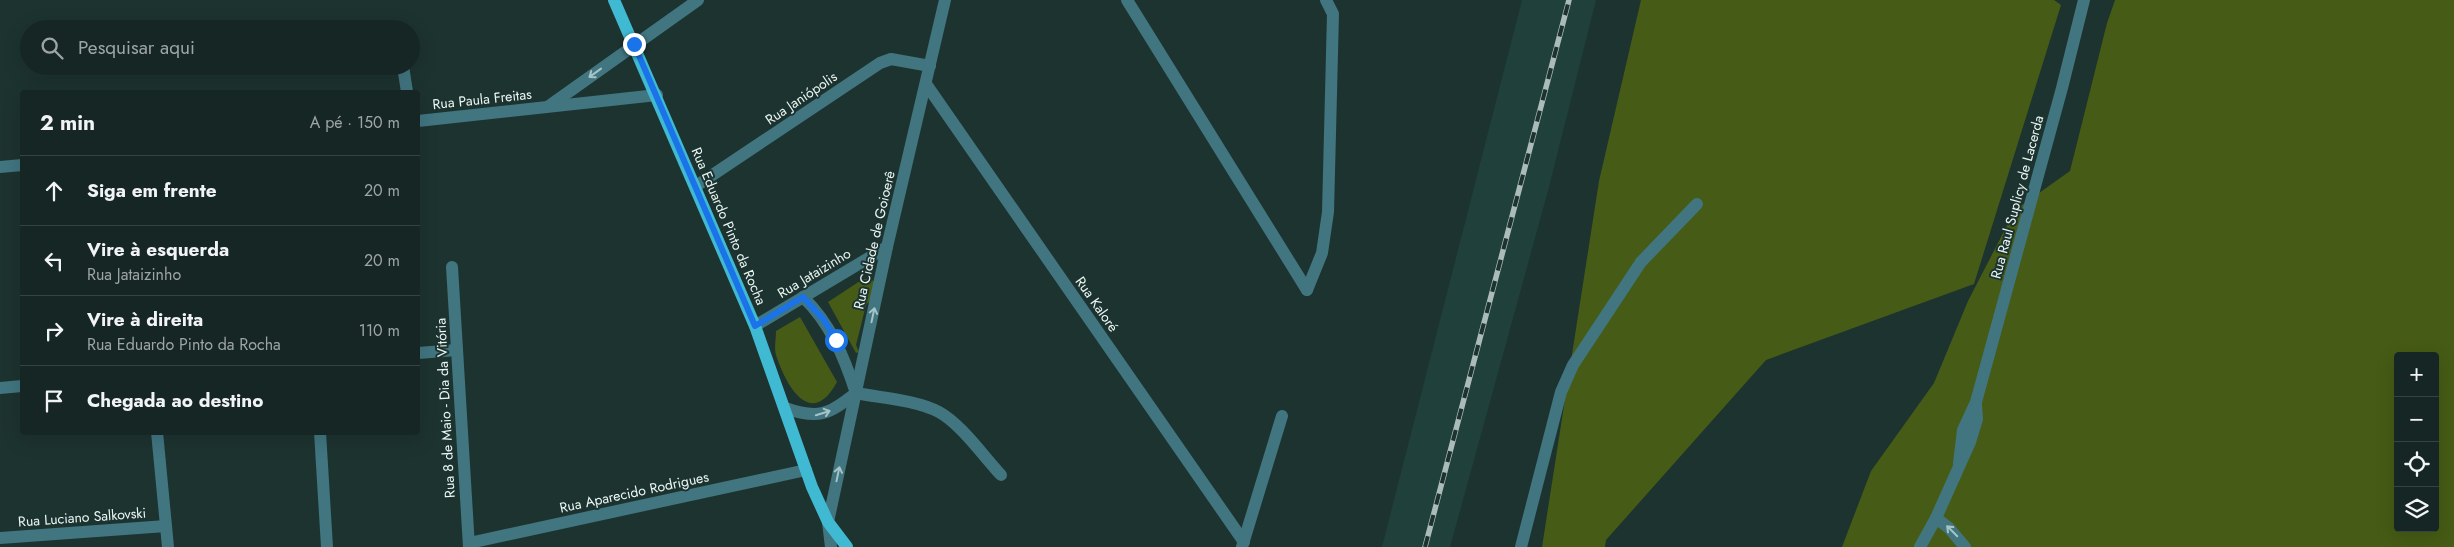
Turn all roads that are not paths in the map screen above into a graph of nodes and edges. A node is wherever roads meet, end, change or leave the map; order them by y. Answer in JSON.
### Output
{"nodes":[{"id":1,"x":614,"y":0,"type":"edge"},
{"id":2,"x":698,"y":0,"type":"edge"},
{"id":3,"x":945,"y":0,"type":"edge"},
{"id":4,"x":1127,"y":0,"type":"edge"},
{"id":5,"x":1326,"y":0,"type":"edge"},
{"id":6,"x":2084,"y":0,"type":"edge"},
{"id":7,"x":634,"y":44,"type":"junction"},
{"id":8,"x":930,"y":66,"type":"junction"},
{"id":9,"x":404,"y":75,"type":"edge"},
{"id":10,"x":926,"y":84,"type":"junction"},
{"id":11,"x":407,"y":90,"type":"edge"},
{"id":12,"x":657,"y":95,"type":"junction"},
{"id":13,"x":549,"y":106,"type":"junction"},
{"id":14,"x":420,"y":121,"type":"edge"},
{"id":15,"x":20,"y":165,"type":"edge"},
{"id":16,"x":0,"y":167,"type":"edge"},
{"id":17,"x":696,"y":186,"type":"junction"},
{"id":18,"x":1697,"y":204,"type":"dead end"},
{"id":19,"x":888,"y":247,"type":"junction"},
{"id":20,"x":452,"y":267,"type":"dead end"},
{"id":21,"x":803,"y":297,"type":"junction"},
{"id":22,"x":755,"y":326,"type":"junction"},
{"id":23,"x":457,"y":350,"type":"junction"},
{"id":24,"x":420,"y":353,"type":"edge"},
{"id":25,"x":20,"y":386,"type":"edge"},
{"id":26,"x":0,"y":388,"type":"edge"},
{"id":27,"x":856,"y":393,"type":"junction"},
{"id":28,"x":785,"y":408,"type":"junction"},
{"id":29,"x":1282,"y":416,"type":"dead end"},
{"id":30,"x":157,"y":435,"type":"edge"},
{"id":31,"x":320,"y":435,"type":"edge"},
{"id":32,"x":806,"y":470,"type":"junction"},
{"id":33,"x":1001,"y":476,"type":"dead end"},
{"id":34,"x":1936,"y":518,"type":"junction"},
{"id":35,"x":828,"y":522,"type":"junction"},
{"id":36,"x":166,"y":526,"type":"junction"},
{"id":37,"x":0,"y":538,"type":"edge"},
{"id":38,"x":1243,"y":544,"type":"edge"},
{"id":39,"x":469,"y":545,"type":"edge"},
{"id":40,"x":1925,"y":545,"type":"edge"},
{"id":41,"x":168,"y":547,"type":"edge"},
{"id":42,"x":327,"y":547,"type":"edge"},
{"id":43,"x":831,"y":547,"type":"edge"},
{"id":44,"x":847,"y":547,"type":"edge"},
{"id":45,"x":1521,"y":547,"type":"edge"},
{"id":46,"x":1965,"y":547,"type":"edge"}],
"edges":[{"from":1,"to":7,"type":"main road","name":"Rua Eduardo Pinto da Rocha"},
{"from":2,"to":7,"type":"street","name":"Rua Paula Freitas"},
{"from":3,"to":8,"type":"street","name":"Rua Cidade de Goioerê"},
{"from":4,"to":5,"type":"street"},
{"from":6,"to":34,"type":"street","name":"Rua Raul Suplicy de Lacerda"},
{"from":7,"to":12,"type":"main road","name":"Rua Eduardo Pinto da Rocha"},
{"from":7,"to":13,"type":"street","name":"Rua Paula Freitas","one_way":true},
{"from":8,"to":10,"type":"street","name":"Rua Cidade de Goioerê"},
{"from":8,"to":17,"type":"street","name":"Rua Janiópolis"},
{"from":9,"to":11,"type":"street"},
{"from":10,"to":19,"type":"street","name":"Rua Cidade de Goioerê"},
{"from":10,"to":38,"type":"street","name":"Rua Kaloré"},
{"from":12,"to":13,"type":"street","name":"Rua Paula Freitas"},
{"from":12,"to":17,"type":"main road","name":"Rua Eduardo Pinto da Rocha"},
{"from":13,"to":14,"type":"street","name":"Rua Paula Freitas"},
{"from":15,"to":16,"type":"street"},
{"from":17,"to":22,"type":"main road","name":"Rua Eduardo Pinto da Rocha"},
{"from":18,"to":45,"type":"street"},
{"from":19,"to":21,"type":"street","name":"Rua Jataizinho"},
{"from":27,"to":19,"type":"street","name":"Rua Cidade de Goioerê","one_way":true},
{"from":20,"to":23,"type":"street","name":"Rua 8 de Maio - Dia da Vitória"},
{"from":21,"to":22,"type":"street","name":"Rua Jataizinho"},
{"from":21,"to":27,"type":"street"},
{"from":22,"to":28,"type":"main road","name":"Rua Eduardo Pinto da Rocha"},
{"from":23,"to":24,"type":"street"},
{"from":23,"to":39,"type":"street","name":"Rua 8 de Maio - Dia da Vitória"},
{"from":25,"to":26,"type":"street"},
{"from":28,"to":27,"type":"street","one_way":true},
{"from":27,"to":33,"type":"street"},
{"from":35,"to":27,"type":"street","name":"Rua Cidade de Goioerê","one_way":true},
{"from":28,"to":32,"type":"main road","name":"Rua Eduardo Pinto da Rocha"},
{"from":29,"to":38,"type":"street"},
{"from":30,"to":36,"type":"street"},
{"from":31,"to":42,"type":"street"},
{"from":32,"to":35,"type":"main road","name":"Rua Eduardo Pinto da Rocha"},
{"from":32,"to":39,"type":"street","name":"Rua Aparecido Rodrigues"},
{"from":34,"to":40,"type":"street","name":"Rua Raul Suplicy de Lacerda"},
{"from":46,"to":34,"type":"street","one_way":true},
{"from":35,"to":43,"type":"street","name":"Rua Cidade de Goioerê"},
{"from":35,"to":44,"type":"main road","name":"Rua Eduardo Pinto da Rocha"},
{"from":36,"to":37,"type":"street","name":"Rua Luciano Salkovski"},
{"from":36,"to":41,"type":"street"}]}
